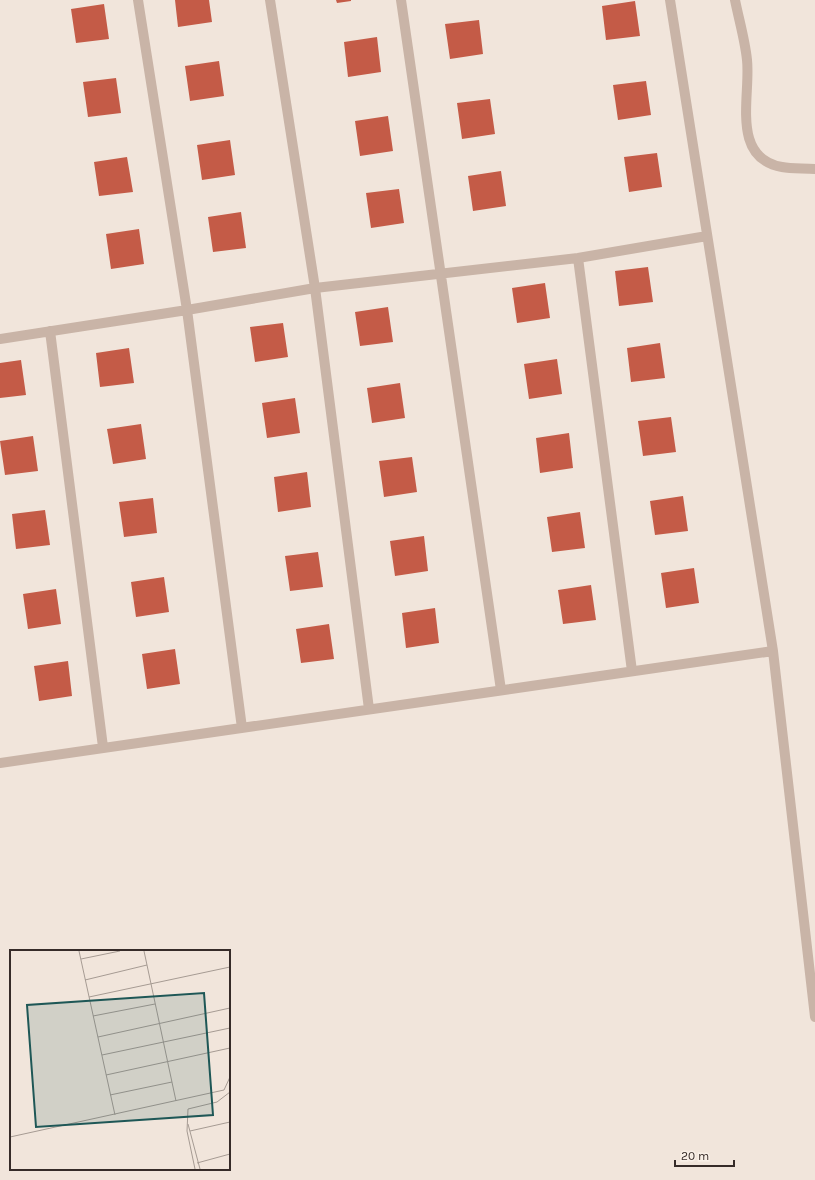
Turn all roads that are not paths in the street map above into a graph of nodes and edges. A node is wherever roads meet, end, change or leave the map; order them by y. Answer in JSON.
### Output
{"nodes":[{"id":1,"x":138,"y":0,"type":"edge"},
{"id":2,"x":270,"y":0,"type":"edge"},
{"id":3,"x":402,"y":0,"type":"edge"},
{"id":4,"x":670,"y":0,"type":"edge"},
{"id":5,"x":735,"y":0,"type":"edge"},
{"id":6,"x":815,"y":169,"type":"edge"},
{"id":7,"x":707,"y":236,"type":"junction"},
{"id":8,"x":578,"y":258,"type":"junction"},
{"id":9,"x":442,"y":275,"type":"junction"},
{"id":10,"x":315,"y":288,"type":"junction"},
{"id":11,"x":188,"y":310,"type":"junction"},
{"id":12,"x":50,"y":331,"type":"junction"},
{"id":13,"x":0,"y":339,"type":"edge"},
{"id":14,"x":773,"y":651,"type":"junction"},
{"id":15,"x":632,"y":671,"type":"junction"},
{"id":16,"x":501,"y":690,"type":"junction"},
{"id":17,"x":369,"y":709,"type":"junction"},
{"id":18,"x":242,"y":728,"type":"junction"},
{"id":19,"x":103,"y":748,"type":"junction"},
{"id":20,"x":0,"y":762,"type":"edge"},
{"id":21,"x":815,"y":1017,"type":"edge"}],
"edges":[{"from":1,"to":11,"type":"street"},
{"from":2,"to":10,"type":"street"},
{"from":3,"to":9,"type":"street"},
{"from":4,"to":7,"type":"street"},
{"from":5,"to":6,"type":"street"},
{"from":7,"to":8,"type":"street"},
{"from":7,"to":14,"type":"street"},
{"from":8,"to":9,"type":"street"},
{"from":8,"to":15,"type":"street"},
{"from":9,"to":10,"type":"street"},
{"from":9,"to":16,"type":"street"},
{"from":10,"to":11,"type":"street"},
{"from":10,"to":17,"type":"street"},
{"from":11,"to":12,"type":"street"},
{"from":11,"to":18,"type":"street"},
{"from":12,"to":13,"type":"street"},
{"from":12,"to":19,"type":"street"},
{"from":14,"to":15,"type":"street"},
{"from":14,"to":21,"type":"street"},
{"from":15,"to":16,"type":"street"},
{"from":16,"to":17,"type":"street"},
{"from":17,"to":18,"type":"street"},
{"from":18,"to":19,"type":"street"},
{"from":19,"to":20,"type":"street"}]}
